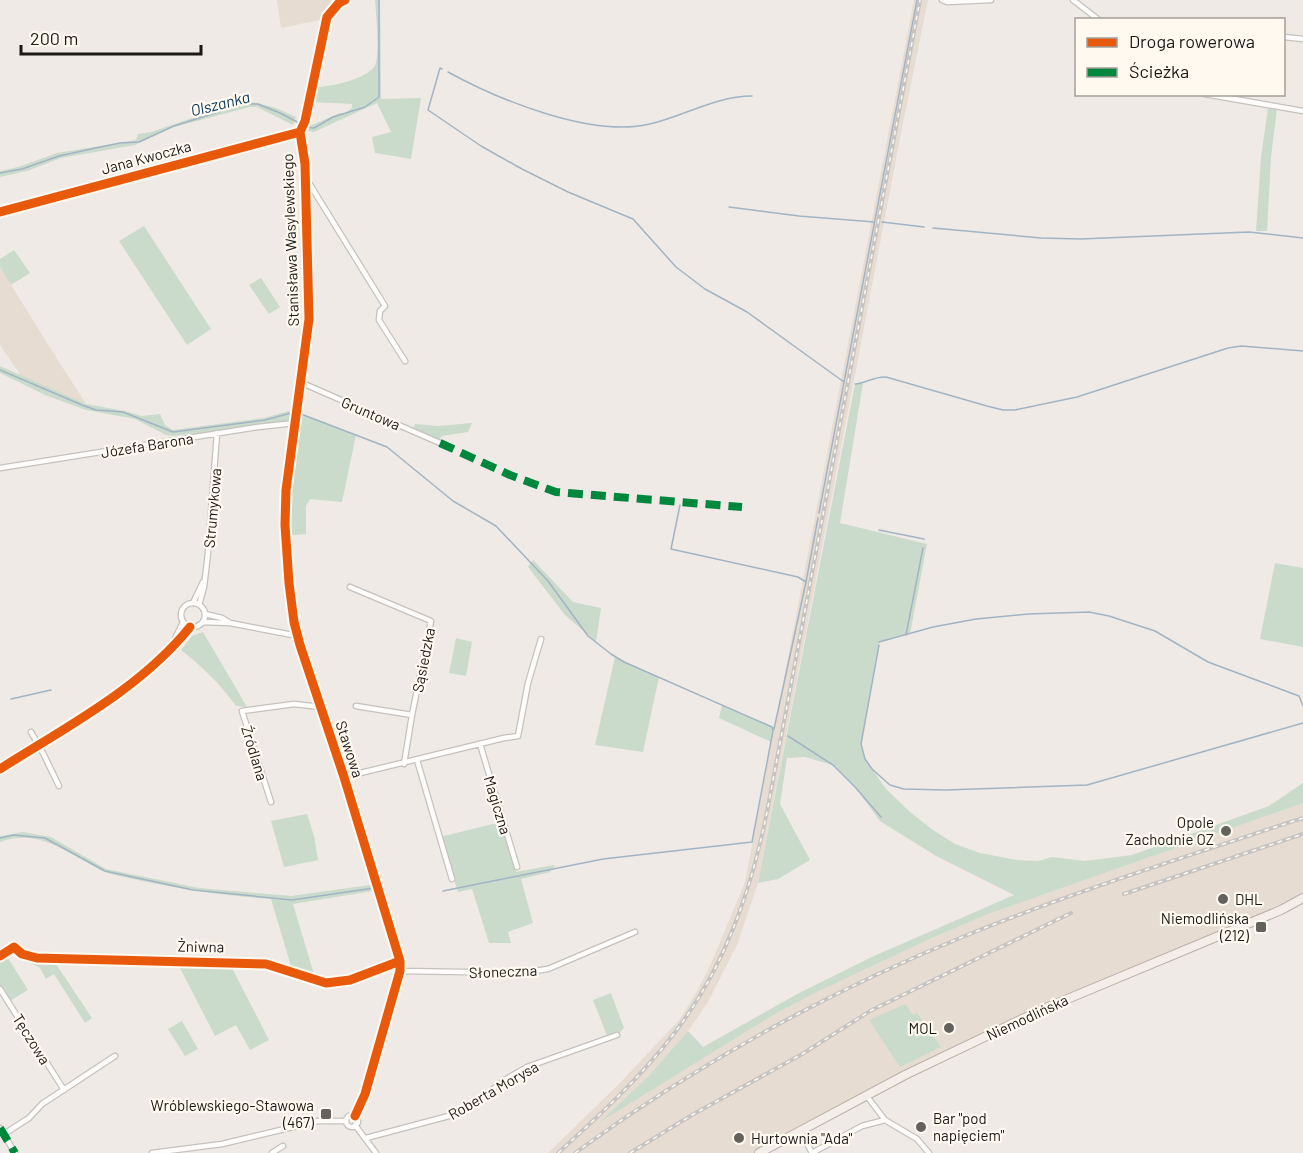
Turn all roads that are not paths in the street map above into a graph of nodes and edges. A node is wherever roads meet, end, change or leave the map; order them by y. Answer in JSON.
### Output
{"nodes":[{"id":1,"x":345,"y":0,"type":"edge"},
{"id":2,"x":942,"y":0,"type":"edge"},
{"id":3,"x":992,"y":0,"type":"edge"},
{"id":4,"x":1073,"y":0,"type":"edge"},
{"id":5,"x":1096,"y":18,"type":"edge"},
{"id":6,"x":1285,"y":37,"type":"edge"},
{"id":7,"x":1303,"y":39,"type":"edge"},
{"id":8,"x":1217,"y":96,"type":"edge"},
{"id":9,"x":1303,"y":111,"type":"edge"},
{"id":10,"x":301,"y":130,"type":"junction"},
{"id":11,"x":305,"y":181,"type":"junction"},
{"id":12,"x":0,"y":212,"type":"edge"},
{"id":13,"x":405,"y":361,"type":"dead end"},
{"id":14,"x":302,"y":383,"type":"junction"},
{"id":15,"x":295,"y":423,"type":"junction"},
{"id":16,"x":218,"y":433,"type":"junction"},
{"id":17,"x":440,"y":442,"type":"dead end"},
{"id":18,"x":0,"y":468,"type":"edge"},
{"id":19,"x":203,"y":582,"type":"junction"},
{"id":20,"x":350,"y":587,"type":"dead end"},
{"id":21,"x":193,"y":603,"type":"junction"},
{"id":22,"x":199,"y":605,"type":"junction"},
{"id":23,"x":205,"y":614,"type":"junction"},
{"id":24,"x":183,"y":622,"type":"junction"},
{"id":25,"x":203,"y":622,"type":"junction"},
{"id":26,"x":230,"y":623,"type":"junction"},
{"id":27,"x":190,"y":627,"type":"junction"},
{"id":28,"x":297,"y":636,"type":"junction"},
{"id":29,"x":542,"y":639,"type":"dead end"},
{"id":30,"x":172,"y":645,"type":"junction"},
{"id":31,"x":357,"y":706,"type":"dead end"},
{"id":32,"x":320,"y":707,"type":"junction"},
{"id":33,"x":412,"y":715,"type":"junction"},
{"id":34,"x":30,"y":732,"type":"dead end"},
{"id":35,"x":480,"y":744,"type":"junction"},
{"id":36,"x":39,"y":745,"type":"junction"},
{"id":37,"x":417,"y":760,"type":"junction"},
{"id":38,"x":404,"y":764,"type":"junction"},
{"id":39,"x":0,"y":769,"type":"edge"},
{"id":40,"x":344,"y":777,"type":"junction"},
{"id":41,"x":59,"y":786,"type":"dead end"},
{"id":42,"x":271,"y":802,"type":"dead end"},
{"id":43,"x":517,"y":867,"type":"dead end"},
{"id":44,"x":452,"y":879,"type":"dead end"},
{"id":45,"x":1303,"y":898,"type":"edge"},
{"id":46,"x":635,"y":932,"type":"dead end"},
{"id":47,"x":0,"y":956,"type":"edge"},
{"id":48,"x":400,"y":961,"type":"junction"},
{"id":49,"x":400,"y":971,"type":"junction"},
{"id":50,"x":0,"y":989,"type":"edge"},
{"id":51,"x":617,"y":1035,"type":"dead end"},
{"id":52,"x":115,"y":1056,"type":"dead end"},
{"id":53,"x":64,"y":1090,"type":"junction"},
{"id":54,"x":866,"y":1095,"type":"junction"},
{"id":55,"x":355,"y":1116,"type":"junction"},
{"id":56,"x":885,"y":1120,"type":"junction"},
{"id":57,"x":346,"y":1121,"type":"junction"},
{"id":58,"x":355,"y":1125,"type":"junction"},
{"id":59,"x":0,"y":1128,"type":"edge"},
{"id":60,"x":800,"y":1130,"type":"junction"},
{"id":61,"x":4,"y":1134,"type":"junction"},
{"id":62,"x":366,"y":1138,"type":"junction"},
{"id":63,"x":283,"y":1146,"type":"dead end"},
{"id":64,"x":15,"y":1153,"type":"edge"},
{"id":65,"x":152,"y":1153,"type":"edge"},
{"id":66,"x":272,"y":1153,"type":"edge"},
{"id":67,"x":376,"y":1153,"type":"edge"},
{"id":68,"x":759,"y":1153,"type":"edge"},
{"id":69,"x":812,"y":1153,"type":"edge"},
{"id":70,"x":929,"y":1153,"type":"edge"}],
"edges":[{"from":1,"to":10,"type":"street","name":"Stanisława Wasylewskiego"},
{"from":2,"to":3,"type":"street"},
{"from":4,"to":5,"type":"street"},
{"from":6,"to":7,"type":"street"},
{"from":8,"to":9,"type":"street"},
{"from":10,"to":11,"type":"street","name":"Stanisława Wasylewskiego"},
{"from":10,"to":12,"type":"street","name":"Jana Kwoczka"},
{"from":11,"to":13,"type":"street","name":"Stanisława Wasylewskiego"},
{"from":11,"to":14,"type":"street","name":"Stanisława Wasylewskiego"},
{"from":14,"to":15,"type":"street","name":"Stawowa"},
{"from":14,"to":17,"type":"street","name":"Gruntowa"},
{"from":15,"to":16,"type":"street","name":"Józefa Barona"},
{"from":15,"to":28,"type":"street","name":"Stawowa"},
{"from":16,"to":18,"type":"street","name":"Józefa Barona"},
{"from":16,"to":19,"type":"street","name":"Strumykowa"},
{"from":19,"to":21,"type":"street","name":"Strumykowa"},
{"from":19,"to":22,"type":"street","name":"Strumykowa"},
{"from":20,"to":33,"type":"street","name":"Sąsiedzka"},
{"from":21,"to":22,"type":"street"},
{"from":21,"to":24,"type":"street"},
{"from":22,"to":23,"type":"street"},
{"from":23,"to":25,"type":"street"},
{"from":23,"to":26,"type":"street"},
{"from":24,"to":27,"type":"street"},
{"from":24,"to":30,"type":"street"},
{"from":25,"to":26,"type":"street"},
{"from":25,"to":27,"type":"street"},
{"from":26,"to":28,"type":"street"},
{"from":27,"to":30,"type":"street"},
{"from":28,"to":32,"type":"street","name":"Stawowa"},
{"from":29,"to":35,"type":"street"},
{"from":30,"to":36,"type":"street"},
{"from":31,"to":33,"type":"street"},
{"from":32,"to":40,"type":"street","name":"Stawowa"},
{"from":32,"to":42,"type":"street","name":"Źródlana"},
{"from":33,"to":38,"type":"street","name":"Sąsiedzka"},
{"from":34,"to":36,"type":"street"},
{"from":35,"to":37,"type":"street"},
{"from":35,"to":43,"type":"street","name":"Magiczna"},
{"from":36,"to":39,"type":"street"},
{"from":36,"to":41,"type":"street"},
{"from":37,"to":38,"type":"street"},
{"from":37,"to":44,"type":"street"},
{"from":38,"to":40,"type":"street"},
{"from":40,"to":48,"type":"street","name":"Stawowa"},
{"from":45,"to":54,"type":"main road","name":"Niemodlińska"},
{"from":46,"to":49,"type":"street","name":"Słoneczna"},
{"from":47,"to":48,"type":"street","name":"Żniwna"},
{"from":48,"to":49,"type":"street","name":"Stawowa"},
{"from":49,"to":55,"type":"street","name":"Stawowa"},
{"from":50,"to":53,"type":"street","name":"Tęczowa"},
{"from":51,"to":62,"type":"street","name":"Roberta Morysa"},
{"from":52,"to":53,"type":"street"},
{"from":53,"to":61,"type":"street"},
{"from":54,"to":56,"type":"street"},
{"from":54,"to":60,"type":"main road","name":"Niemodlińska"},
{"from":55,"to":57,"type":"street"},
{"from":55,"to":58,"type":"street"},
{"from":56,"to":69,"type":"street"},
{"from":56,"to":70,"type":"street"},
{"from":57,"to":58,"type":"street"},
{"from":57,"to":65,"type":"street"},
{"from":58,"to":62,"type":"street"},
{"from":59,"to":61,"type":"street"},
{"from":60,"to":68,"type":"main road","name":"Niemodlińska"},
{"from":60,"to":69,"type":"street"},
{"from":61,"to":64,"type":"street"},
{"from":62,"to":67,"type":"street"},
{"from":63,"to":66,"type":"street"}]}
